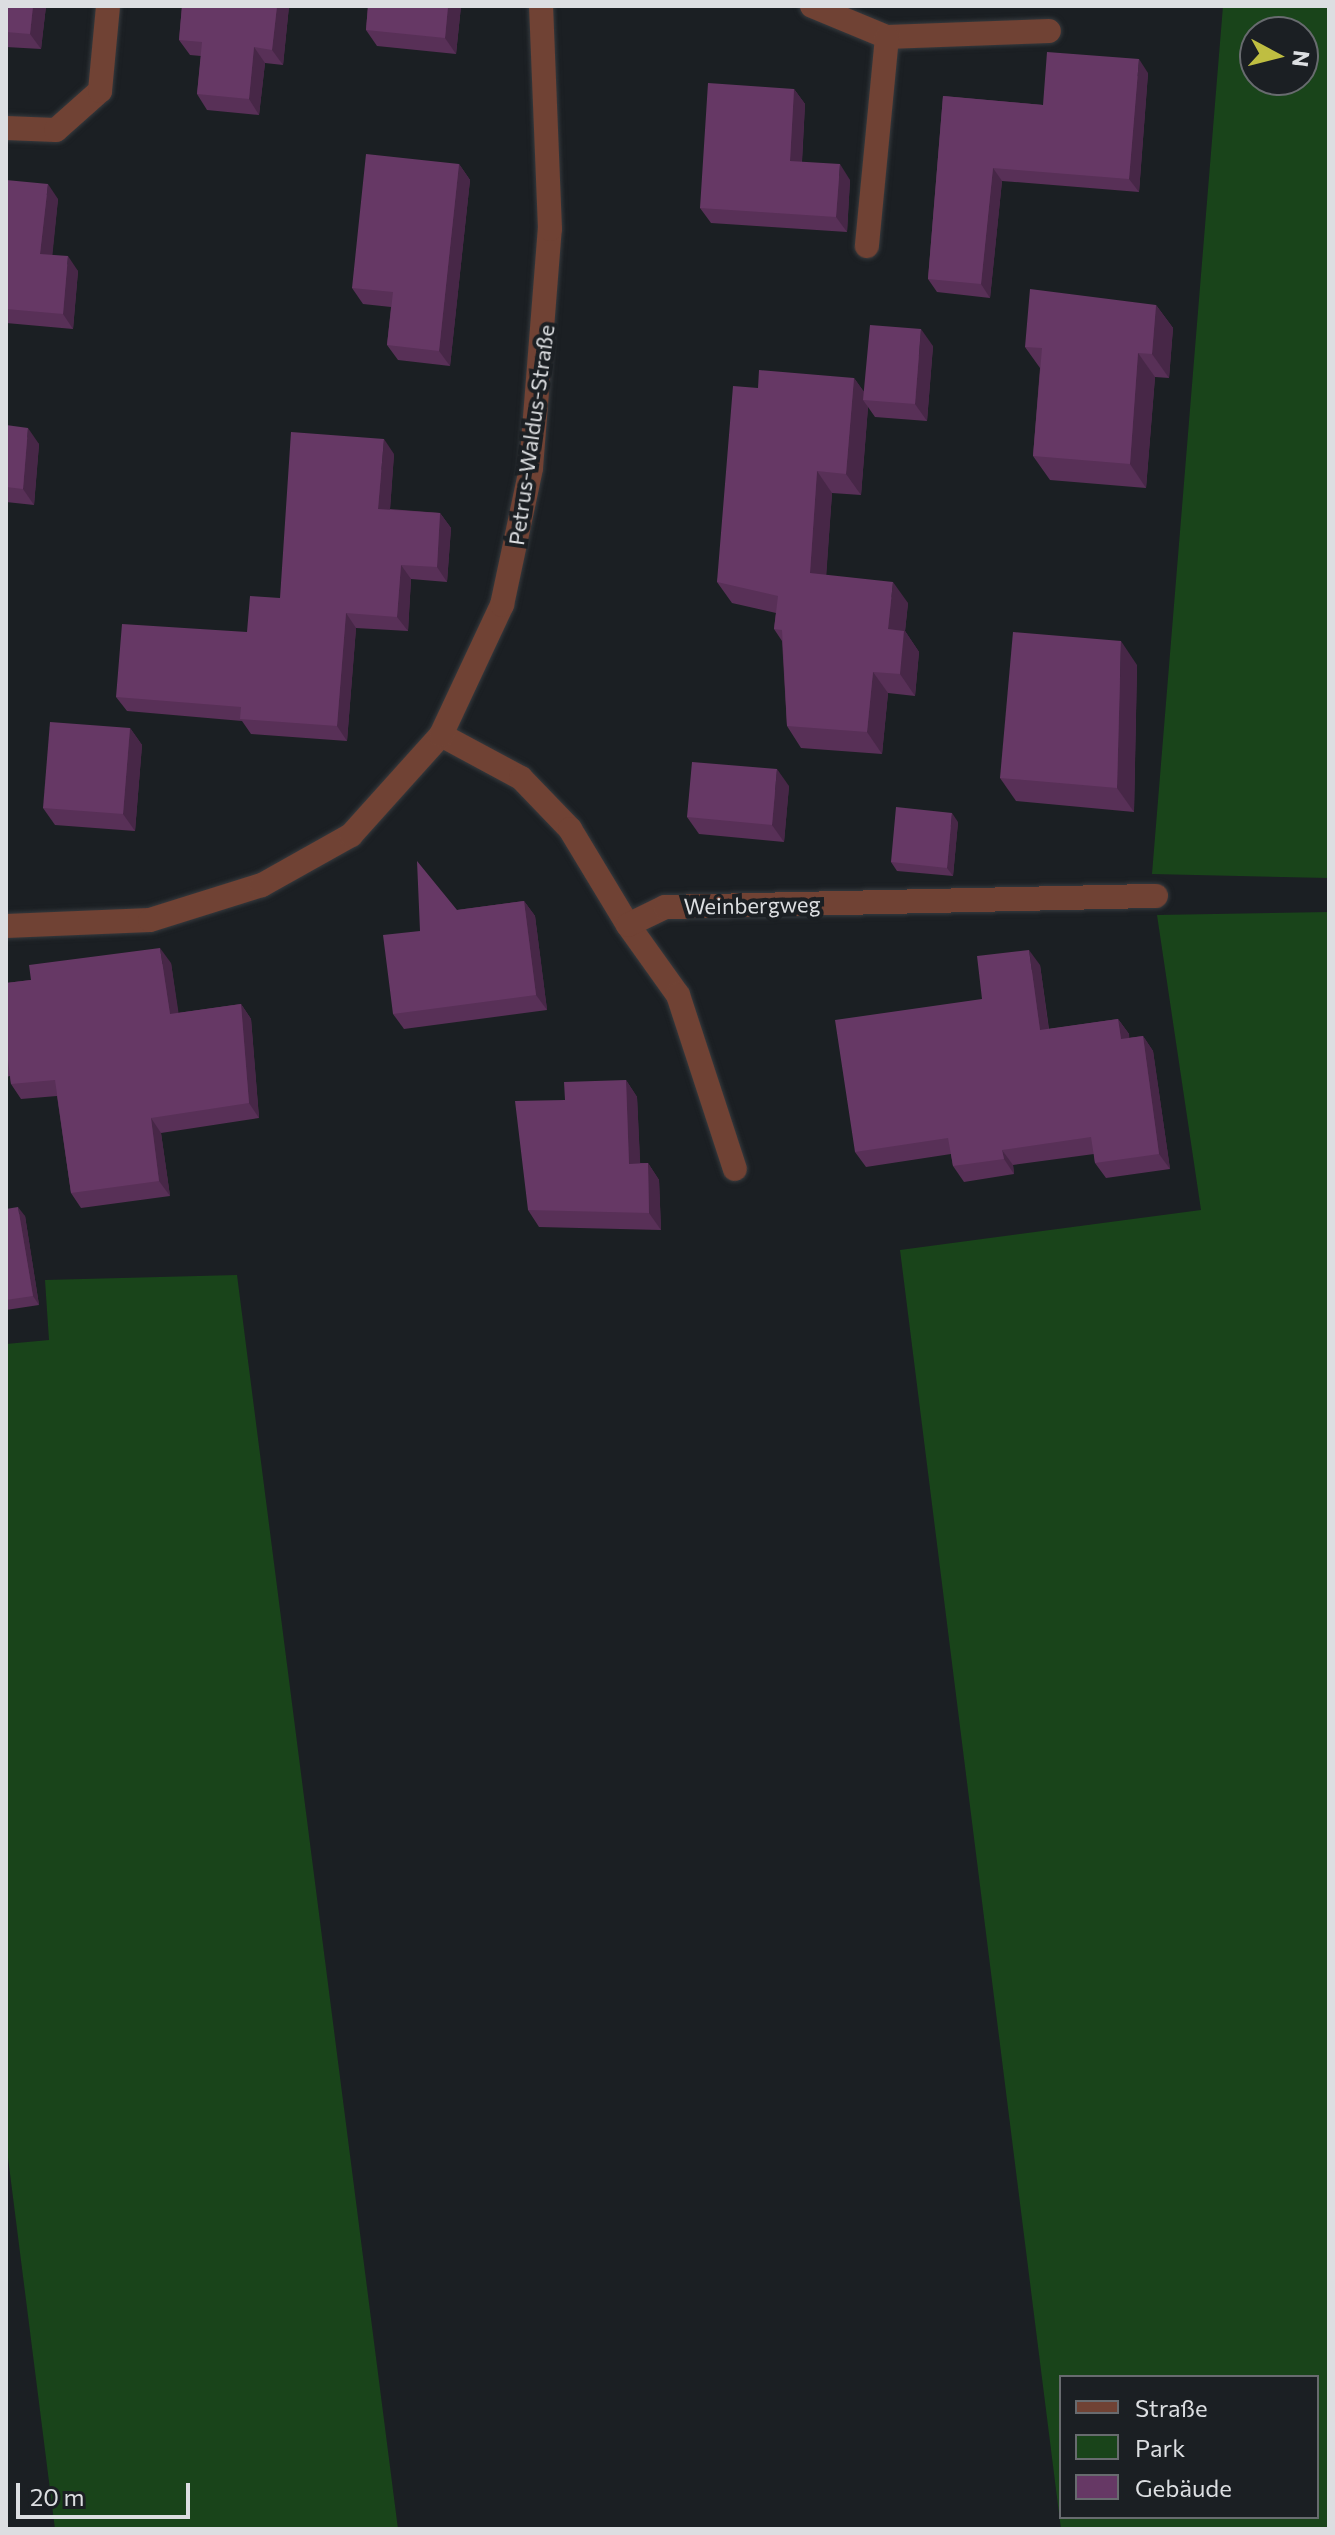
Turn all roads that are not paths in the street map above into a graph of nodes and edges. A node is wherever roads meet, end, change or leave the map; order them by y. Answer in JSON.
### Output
{"nodes":[{"id":1,"x":108,"y":6,"type":"edge"},
{"id":2,"x":541,"y":6,"type":"edge"},
{"id":3,"x":812,"y":6,"type":"edge"},
{"id":4,"x":1049,"y":31,"type":"dead end"},
{"id":5,"x":887,"y":37,"type":"junction"},
{"id":6,"x":6,"y":128,"type":"edge"},
{"id":7,"x":867,"y":246,"type":"dead end"},
{"id":8,"x":441,"y":735,"type":"junction"},
{"id":9,"x":1156,"y":896,"type":"dead end"},
{"id":10,"x":628,"y":925,"type":"junction"},
{"id":11,"x":6,"y":926,"type":"edge"},
{"id":12,"x":735,"y":1169,"type":"dead end"}],
"edges":[{"from":1,"to":6,"type":"street"},
{"from":2,"to":8,"type":"street","name":"Petrus-Waldus-Straße"},
{"from":3,"to":5,"type":"street"},
{"from":4,"to":5,"type":"street"},
{"from":5,"to":7,"type":"street"},
{"from":8,"to":10,"type":"street"},
{"from":8,"to":11,"type":"street","name":"Petrus-Waldus-Straße"},
{"from":9,"to":10,"type":"street","name":"Weinbergweg"},
{"from":10,"to":12,"type":"street"}]}
